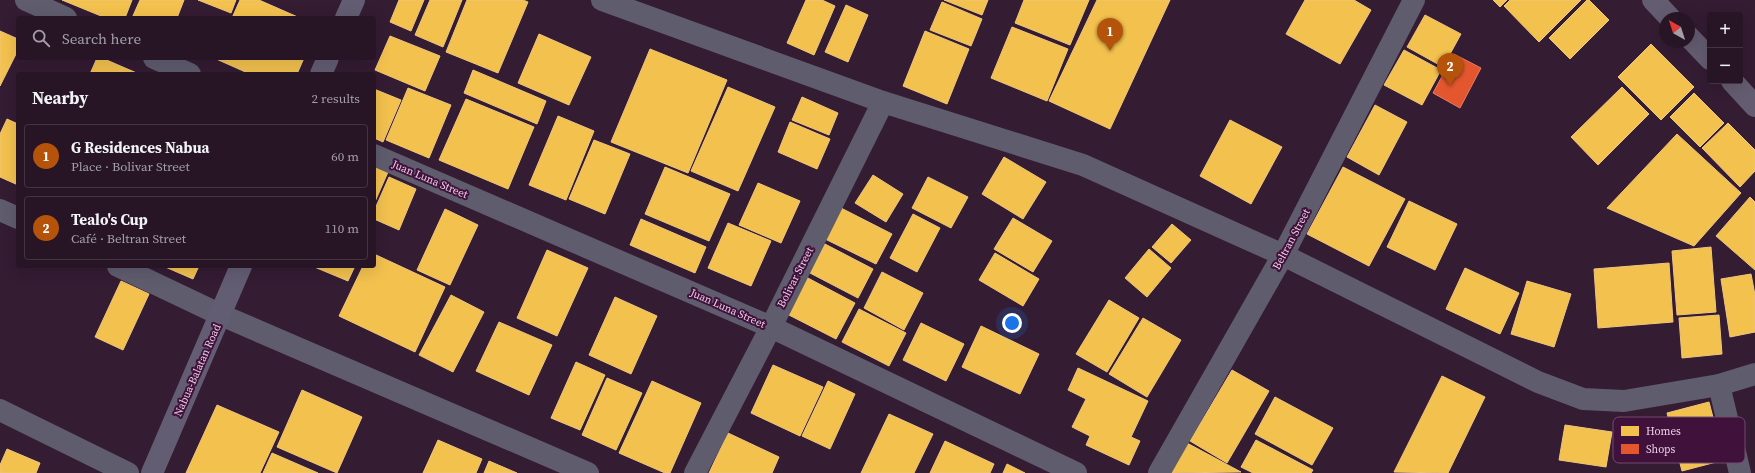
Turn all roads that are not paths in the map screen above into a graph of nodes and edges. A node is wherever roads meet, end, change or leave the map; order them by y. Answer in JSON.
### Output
{"nodes":[{"id":1,"x":26,"y":0,"type":"edge"},
{"id":2,"x":354,"y":0,"type":"edge"},
{"id":3,"x":602,"y":0,"type":"edge"},
{"id":4,"x":1414,"y":0,"type":"edge"},
{"id":5,"x":1653,"y":0,"type":"edge"},
{"id":6,"x":1664,"y":12,"type":"edge"},
{"id":7,"x":62,"y":16,"type":"edge"},
{"id":8,"x":347,"y":16,"type":"edge"},
{"id":9,"x":1695,"y":43,"type":"edge"},
{"id":10,"x":1707,"y":56,"type":"edge"},
{"id":11,"x":158,"y":60,"type":"edge"},
{"id":12,"x":327,"y":60,"type":"edge"},
{"id":13,"x":186,"y":72,"type":"edge"},
{"id":14,"x":322,"y":72,"type":"edge"},
{"id":15,"x":1735,"y":84,"type":"edge"},
{"id":16,"x":883,"y":102,"type":"junction"},
{"id":17,"x":1755,"y":106,"type":"edge"},
{"id":18,"x":376,"y":156,"type":"edge"},
{"id":19,"x":0,"y":210,"type":"edge"},
{"id":20,"x":16,"y":217,"type":"edge"},
{"id":21,"x":1283,"y":255,"type":"junction"},
{"id":22,"x":122,"y":268,"type":"edge"},
{"id":23,"x":240,"y":268,"type":"edge"},
{"id":24,"x":221,"y":315,"type":"junction"},
{"id":25,"x":771,"y":327,"type":"junction"},
{"id":26,"x":1755,"y":374,"type":"edge"},
{"id":27,"x":1719,"y":385,"type":"junction"},
{"id":28,"x":0,"y":410,"type":"edge"},
{"id":29,"x":1727,"y":417,"type":"edge"},
{"id":30,"x":1738,"y":463,"type":"edge"},
{"id":31,"x":128,"y":473,"type":"edge"},
{"id":32,"x":152,"y":473,"type":"edge"},
{"id":33,"x":588,"y":473,"type":"edge"},
{"id":34,"x":695,"y":473,"type":"edge"},
{"id":35,"x":1076,"y":473,"type":"edge"},
{"id":36,"x":1159,"y":473,"type":"edge"},
{"id":37,"x":1740,"y":473,"type":"edge"}],
"edges":[{"from":1,"to":7,"type":"street"},
{"from":2,"to":8,"type":"main road"},
{"from":3,"to":16,"type":"street"},
{"from":4,"to":21,"type":"street","name":"Beltran Street"},
{"from":5,"to":6,"type":"highway"},
{"from":9,"to":10,"type":"highway"},
{"from":11,"to":13,"type":"street"},
{"from":12,"to":14,"type":"main road"},
{"from":15,"to":17,"type":"highway"},
{"from":16,"to":21,"type":"street"},
{"from":16,"to":25,"type":"street","name":"Bolivar Street"},
{"from":18,"to":25,"type":"street","name":"Juan Luna Street"},
{"from":19,"to":20,"type":"street"},
{"from":21,"to":27,"type":"street"},
{"from":21,"to":36,"type":"street","name":"Beltran Street"},
{"from":22,"to":24,"type":"street"},
{"from":23,"to":24,"type":"main road","name":"Nabua-Balatan Road"},
{"from":24,"to":32,"type":"main road","name":"Nabua-Balatan Road"},
{"from":24,"to":33,"type":"street"},
{"from":25,"to":34,"type":"street","name":"Bolivar Street"},
{"from":25,"to":35,"type":"street","name":"Juan Luna Street"},
{"from":26,"to":27,"type":"street"},
{"from":27,"to":29,"type":"street"},
{"from":28,"to":31,"type":"street"},
{"from":30,"to":37,"type":"street"}]}
